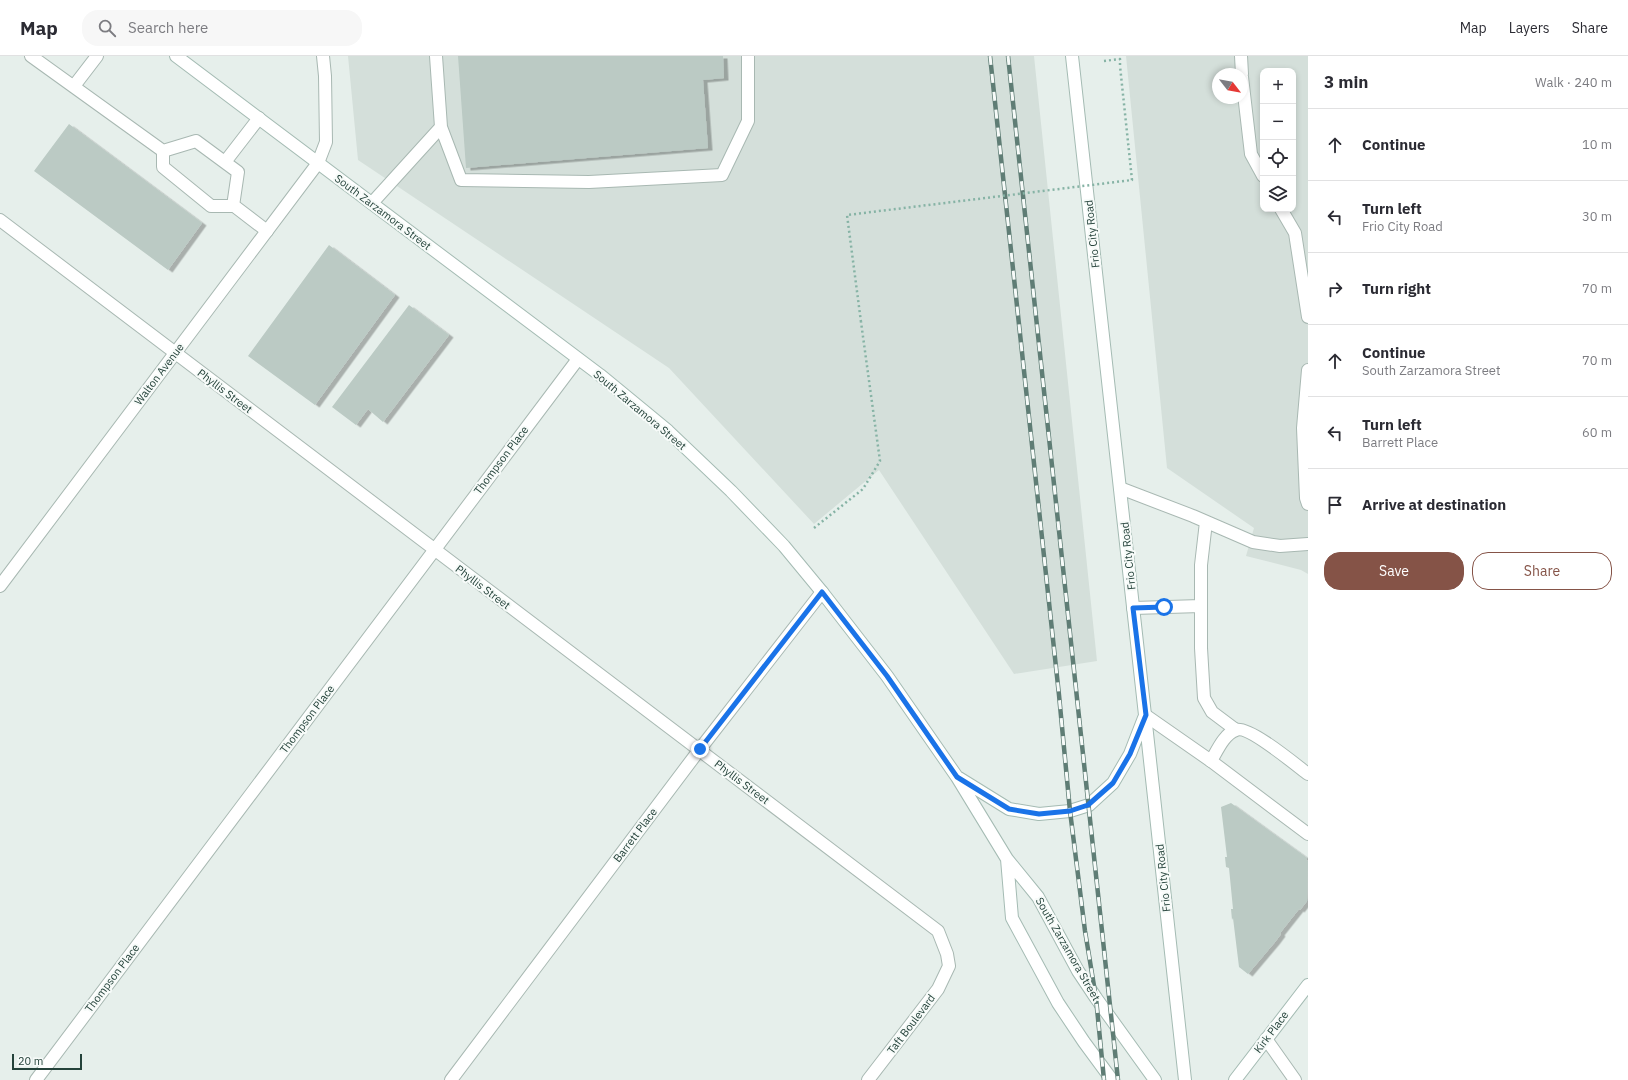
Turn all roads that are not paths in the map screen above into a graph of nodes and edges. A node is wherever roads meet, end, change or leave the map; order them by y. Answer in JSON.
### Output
{"nodes":[{"id":1,"x":31,"y":56,"type":"edge"},
{"id":2,"x":97,"y":56,"type":"edge"},
{"id":3,"x":176,"y":56,"type":"edge"},
{"id":4,"x":323,"y":56,"type":"edge"},
{"id":5,"x":436,"y":56,"type":"edge"},
{"id":6,"x":748,"y":56,"type":"edge"},
{"id":7,"x":1072,"y":56,"type":"edge"},
{"id":8,"x":1241,"y":56,"type":"edge"},
{"id":9,"x":1242,"y":68,"type":"edge"},
{"id":10,"x":74,"y":86,"type":"junction"},
{"id":11,"x":1245,"y":104,"type":"edge"},
{"id":12,"x":259,"y":118,"type":"junction"},
{"id":13,"x":441,"y":127,"type":"junction"},
{"id":14,"x":162,"y":151,"type":"junction"},
{"id":15,"x":225,"y":162,"type":"junction"},
{"id":16,"x":318,"y":164,"type":"junction"},
{"id":17,"x":1260,"y":170,"type":"edge"},
{"id":18,"x":372,"y":204,"type":"junction"},
{"id":19,"x":233,"y":205,"type":"junction"},
{"id":20,"x":1284,"y":212,"type":"edge"},
{"id":21,"x":0,"y":220,"type":"edge"},
{"id":22,"x":267,"y":231,"type":"junction"},
{"id":23,"x":1308,"y":318,"type":"edge"},
{"id":24,"x":175,"y":354,"type":"junction"},
{"id":25,"x":578,"y":359,"type":"junction"},
{"id":26,"x":1308,"y":370,"type":"edge"},
{"id":27,"x":1120,"y":488,"type":"junction"},
{"id":28,"x":1308,"y":504,"type":"edge"},
{"id":29,"x":1206,"y":522,"type":"junction"},
{"id":30,"x":1308,"y":544,"type":"edge"},
{"id":31,"x":434,"y":550,"type":"junction"},
{"id":32,"x":0,"y":586,"type":"edge"},
{"id":33,"x":822,"y":592,"type":"junction"},
{"id":34,"x":1201,"y":606,"type":"junction"},
{"id":35,"x":1133,"y":608,"type":"junction"},
{"id":36,"x":1146,"y":715,"type":"junction"},
{"id":37,"x":1236,"y":730,"type":"junction"},
{"id":38,"x":700,"y":749,"type":"junction"},
{"id":39,"x":1211,"y":761,"type":"junction"},
{"id":40,"x":1308,"y":774,"type":"edge"},
{"id":41,"x":957,"y":777,"type":"junction"},
{"id":42,"x":1308,"y":834,"type":"edge"},
{"id":43,"x":1007,"y":859,"type":"junction"},
{"id":44,"x":949,"y":966,"type":"joint"},
{"id":45,"x":1308,"y":984,"type":"edge"},
{"id":46,"x":1266,"y":1039,"type":"junction"},
{"id":47,"x":36,"y":1080,"type":"edge"},
{"id":48,"x":451,"y":1080,"type":"edge"},
{"id":49,"x":868,"y":1080,"type":"edge"},
{"id":50,"x":1112,"y":1080,"type":"edge"},
{"id":51,"x":1155,"y":1080,"type":"edge"},
{"id":52,"x":1184,"y":1080,"type":"edge"},
{"id":53,"x":1235,"y":1080,"type":"edge"},
{"id":54,"x":1295,"y":1080,"type":"edge"}],
"edges":[{"from":1,"to":10,"type":"street"},
{"from":2,"to":10,"type":"street"},
{"from":3,"to":12,"type":"street","name":"South Zarzamora Street"},
{"from":4,"to":16,"type":"street","name":"Walton Avenue"},
{"from":5,"to":13,"type":"street"},
{"from":6,"to":13,"type":"street"},
{"from":7,"to":27,"type":"street","name":"Frio City Road"},
{"from":8,"to":9,"type":"street"},
{"from":10,"to":14,"type":"street"},
{"from":11,"to":17,"type":"street"},
{"from":12,"to":15,"type":"street"},
{"from":12,"to":16,"type":"street","name":"South Zarzamora Street"},
{"from":13,"to":18,"type":"street"},
{"from":14,"to":15,"type":"street"},
{"from":14,"to":19,"type":"street"},
{"from":15,"to":19,"type":"street"},
{"from":16,"to":18,"type":"street","name":"South Zarzamora Street"},
{"from":16,"to":22,"type":"street","name":"Walton Avenue"},
{"from":18,"to":25,"type":"street","name":"South Zarzamora Street"},
{"from":19,"to":22,"type":"street"},
{"from":20,"to":23,"type":"street"},
{"from":21,"to":24,"type":"street","name":"Phyllis Street"},
{"from":22,"to":24,"type":"street","name":"Walton Avenue"},
{"from":24,"to":31,"type":"street","name":"Phyllis Street"},
{"from":24,"to":32,"type":"street","name":"Walton Avenue"},
{"from":25,"to":31,"type":"street","name":"Thompson Place"},
{"from":25,"to":33,"type":"street","name":"South Zarzamora Street"},
{"from":26,"to":28,"type":"street"},
{"from":27,"to":29,"type":"street"},
{"from":27,"to":35,"type":"street","name":"Frio City Road"},
{"from":29,"to":30,"type":"street"},
{"from":29,"to":34,"type":"street"},
{"from":31,"to":38,"type":"street","name":"Phyllis Street"},
{"from":31,"to":47,"type":"street","name":"Thompson Place"},
{"from":33,"to":38,"type":"street","name":"Barrett Place"},
{"from":33,"to":41,"type":"street","name":"South Zarzamora Street"},
{"from":34,"to":35,"type":"street"},
{"from":34,"to":37,"type":"street"},
{"from":35,"to":36,"type":"street","name":"Frio City Road"},
{"from":36,"to":39,"type":"street"},
{"from":36,"to":41,"type":"street"},
{"from":36,"to":52,"type":"street","name":"Frio City Road"},
{"from":37,"to":39,"type":"street"},
{"from":37,"to":40,"type":"street"},
{"from":38,"to":44,"type":"street","name":"Phyllis Street"},
{"from":38,"to":48,"type":"street","name":"Barrett Place"},
{"from":39,"to":42,"type":"street"},
{"from":41,"to":43,"type":"street","name":"South Zarzamora Street"},
{"from":43,"to":50,"type":"street","name":"South Zarzamora Street"},
{"from":43,"to":51,"type":"street","name":"South Zarzamora Street"},
{"from":44,"to":49,"type":"street","name":"Taft Boulevard"},
{"from":45,"to":46,"type":"street","name":"Kirk Place"},
{"from":46,"to":53,"type":"street","name":"Kirk Place"},
{"from":46,"to":54,"type":"street"}]}
